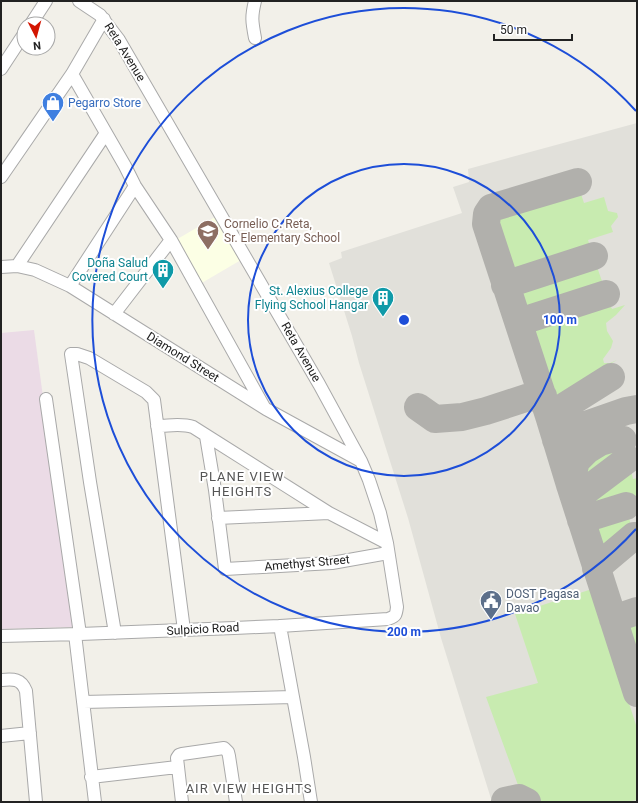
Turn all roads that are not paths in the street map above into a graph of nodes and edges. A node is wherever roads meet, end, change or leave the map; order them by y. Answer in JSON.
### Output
{"nodes":[{"id":1,"x":46,"y":1,"type":"edge"},
{"id":2,"x":79,"y":1,"type":"edge"},
{"id":3,"x":254,"y":1,"type":"edge"},
{"id":4,"x":95,"y":6,"type":"edge"},
{"id":5,"x":36,"y":16,"type":"edge"},
{"id":6,"x":104,"y":19,"type":"junction"},
{"id":7,"x":255,"y":38,"type":"dead end"},
{"id":8,"x":16,"y":47,"type":"edge"},
{"id":9,"x":1,"y":70,"type":"edge"},
{"id":10,"x":72,"y":74,"type":"junction"},
{"id":11,"x":106,"y":133,"type":"junction"},
{"id":12,"x":1,"y":177,"type":"edge"},
{"id":13,"x":135,"y":186,"type":"junction"},
{"id":14,"x":171,"y":240,"type":"junction"},
{"id":15,"x":17,"y":266,"type":"junction"},
{"id":16,"x":1,"y":267,"type":"edge"},
{"id":17,"x":70,"y":286,"type":"junction"},
{"id":18,"x":114,"y":314,"type":"junction"},
{"id":19,"x":46,"y":399,"type":"dead end"},
{"id":20,"x":266,"y":409,"type":"junction"},
{"id":21,"x":157,"y":426,"type":"junction"},
{"id":22,"x":206,"y":436,"type":"junction"},
{"id":23,"x":360,"y":461,"type":"junction"},
{"id":24,"x":329,"y":513,"type":"junction"},
{"id":25,"x":218,"y":518,"type":"junction"},
{"id":26,"x":388,"y":548,"type":"junction"},
{"id":27,"x":397,"y":606,"type":"joint"},
{"id":28,"x":280,"y":626,"type":"junction"},
{"id":29,"x":184,"y":630,"type":"junction"},
{"id":30,"x":115,"y":633,"type":"junction"},
{"id":31,"x":77,"y":634,"type":"junction"},
{"id":32,"x":1,"y":636,"type":"edge"},
{"id":33,"x":1,"y":680,"type":"edge"},
{"id":34,"x":293,"y":697,"type":"junction"},
{"id":35,"x":83,"y":702,"type":"junction"},
{"id":36,"x":30,"y":733,"type":"junction"},
{"id":37,"x":1,"y":736,"type":"edge"},
{"id":38,"x":178,"y":767,"type":"junction"},
{"id":39,"x":92,"y":777,"type":"junction"},
{"id":40,"x":36,"y":802,"type":"edge"},
{"id":41,"x":95,"y":802,"type":"edge"},
{"id":42,"x":182,"y":802,"type":"edge"},
{"id":43,"x":236,"y":802,"type":"edge"},
{"id":44,"x":311,"y":802,"type":"edge"}],
"edges":[{"from":1,"to":5,"type":"street"},
{"from":2,"to":4,"type":"street","name":"Reta Avenue"},
{"from":3,"to":7,"type":"street"},
{"from":4,"to":6,"type":"street","name":"Reta Avenue"},
{"from":6,"to":10,"type":"street"},
{"from":6,"to":23,"type":"street","name":"Reta Avenue"},
{"from":8,"to":9,"type":"street"},
{"from":10,"to":11,"type":"street"},
{"from":10,"to":12,"type":"street"},
{"from":11,"to":13,"type":"street"},
{"from":11,"to":15,"type":"street"},
{"from":13,"to":14,"type":"street"},
{"from":13,"to":17,"type":"street"},
{"from":14,"to":18,"type":"street"},
{"from":14,"to":20,"type":"street"},
{"from":15,"to":16,"type":"street","name":"Diamond Street"},
{"from":15,"to":17,"type":"street","name":"Diamond Street"},
{"from":17,"to":18,"type":"street","name":"Diamond Street"},
{"from":18,"to":20,"type":"street","name":"Diamond Street"},
{"from":19,"to":31,"type":"street"},
{"from":20,"to":23,"type":"street","name":"Diamond Street"},
{"from":21,"to":22,"type":"street"},
{"from":21,"to":29,"type":"street"},
{"from":21,"to":30,"type":"street"},
{"from":22,"to":24,"type":"street"},
{"from":22,"to":25,"type":"street"},
{"from":23,"to":26,"type":"street","name":"Reta Avenue"},
{"from":24,"to":25,"type":"street"},
{"from":24,"to":26,"type":"street"},
{"from":25,"to":26,"type":"street","name":"Amethyst Street"},
{"from":26,"to":27,"type":"street","name":"Reta Avenue"},
{"from":27,"to":28,"type":"street","name":"Sulpicio Road"},
{"from":28,"to":29,"type":"street","name":"Sulpicio Road"},
{"from":28,"to":34,"type":"street"},
{"from":29,"to":30,"type":"street","name":"Sulpicio Road"},
{"from":30,"to":31,"type":"street","name":"Sulpicio Road"},
{"from":31,"to":32,"type":"street","name":"Sulpicio Road"},
{"from":31,"to":35,"type":"street"},
{"from":33,"to":36,"type":"street"},
{"from":34,"to":35,"type":"street"},
{"from":34,"to":44,"type":"street"},
{"from":35,"to":39,"type":"street"},
{"from":36,"to":37,"type":"street"},
{"from":36,"to":40,"type":"street"},
{"from":38,"to":39,"type":"street"},
{"from":38,"to":42,"type":"street"},
{"from":38,"to":43,"type":"street"},
{"from":39,"to":41,"type":"street"}]}
